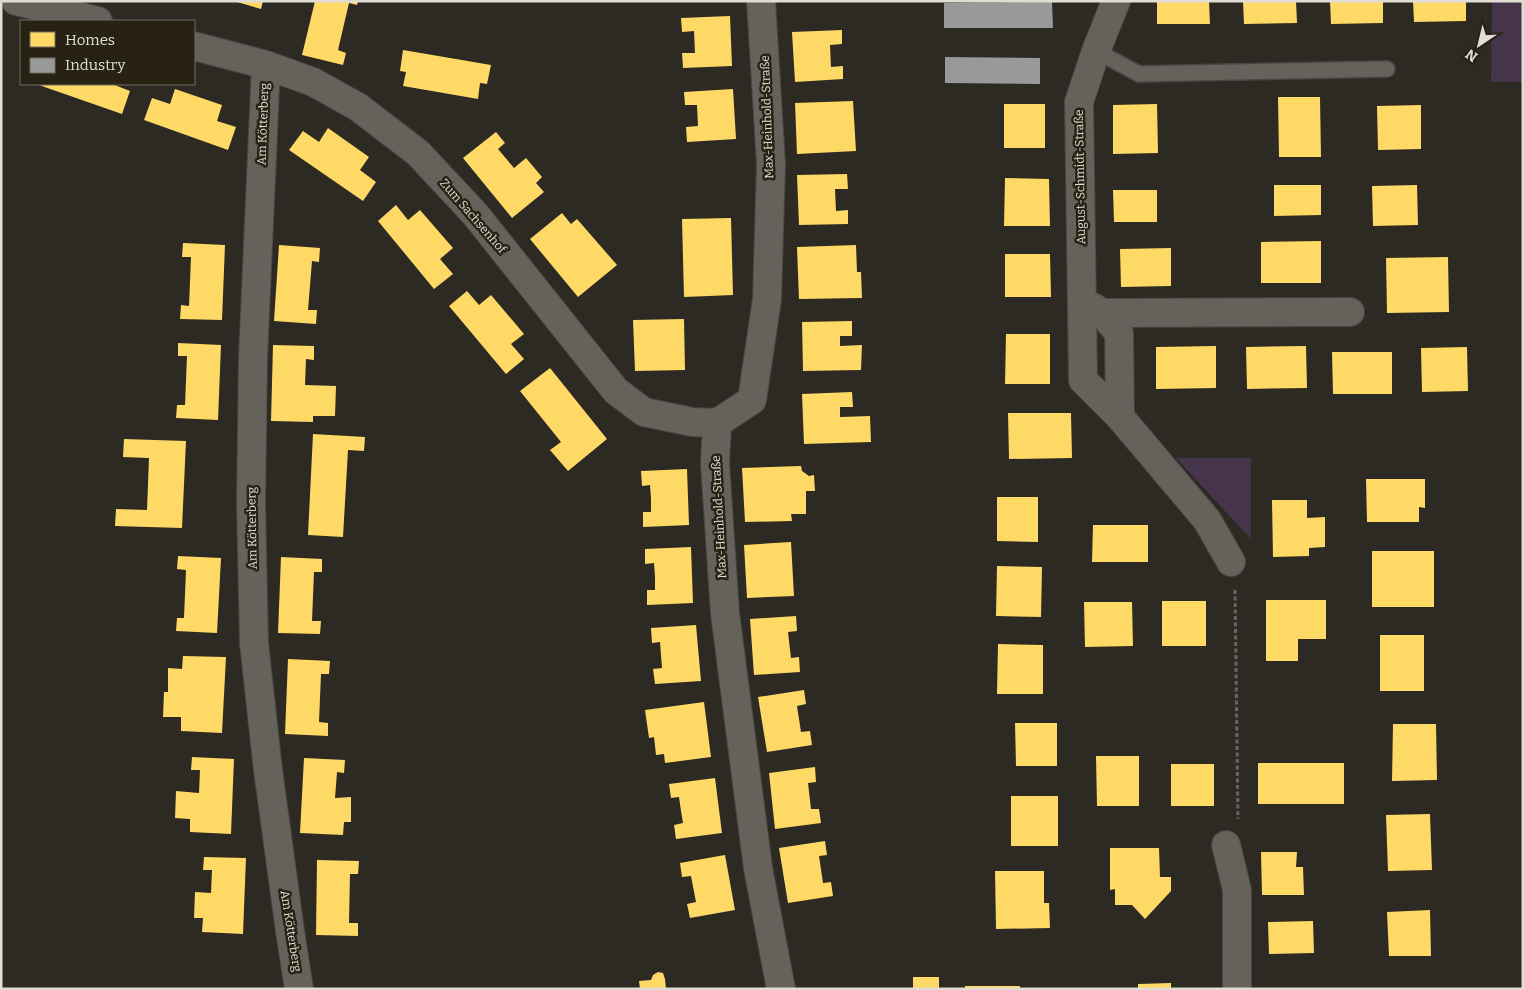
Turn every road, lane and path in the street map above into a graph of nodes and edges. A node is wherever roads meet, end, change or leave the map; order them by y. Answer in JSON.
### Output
{"nodes":[{"id":1,"x":16,"y":1,"type":"edge"},
{"id":2,"x":761,"y":1,"type":"edge"},
{"id":3,"x":1116,"y":1,"type":"edge"},
{"id":4,"x":94,"y":20,"type":"edge"},
{"id":5,"x":195,"y":46,"type":"edge"},
{"id":6,"x":1096,"y":51,"type":"junction"},
{"id":7,"x":266,"y":65,"type":"junction"},
{"id":8,"x":1387,"y":69,"type":"dead end"},
{"id":9,"x":1092,"y":306,"type":"junction"},
{"id":10,"x":1350,"y":312,"type":"dead end"},
{"id":11,"x":1120,"y":417,"type":"junction"},
{"id":12,"x":717,"y":423,"type":"junction"},
{"id":13,"x":1231,"y":562,"type":"joint"},
{"id":14,"x":1238,"y":819,"type":"dead end"},
{"id":15,"x":1226,"y":845,"type":"dead end"},
{"id":16,"x":300,"y":989,"type":"edge"},
{"id":17,"x":781,"y":989,"type":"edge"},
{"id":18,"x":1237,"y":989,"type":"edge"}],
"edges":[{"from":1,"to":4,"type":"street"},
{"from":2,"to":12,"type":"street","name":"Max-Heinhold-Straße"},
{"from":3,"to":6,"type":"street","name":"August-Schmidt-Straße"},
{"from":5,"to":7,"type":"street","name":"Zum Sachsenhof"},
{"from":6,"to":8,"type":"lane"},
{"from":6,"to":9,"type":"street","name":"August-Schmidt-Straße"},
{"from":7,"to":12,"type":"street","name":"Zum Sachsenhof"},
{"from":7,"to":16,"type":"street","name":"Am Kötterberg"},
{"from":9,"to":10,"type":"street"},
{"from":9,"to":11,"type":"street"},
{"from":9,"to":11,"type":"street","name":"August-Schmidt-Straße"},
{"from":11,"to":13,"type":"street","name":"August-Schmidt-Straße"},
{"from":12,"to":17,"type":"street","name":"Max-Heinhold-Straße"},
{"from":13,"to":14,"type":"path"},
{"from":15,"to":18,"type":"street"}]}
